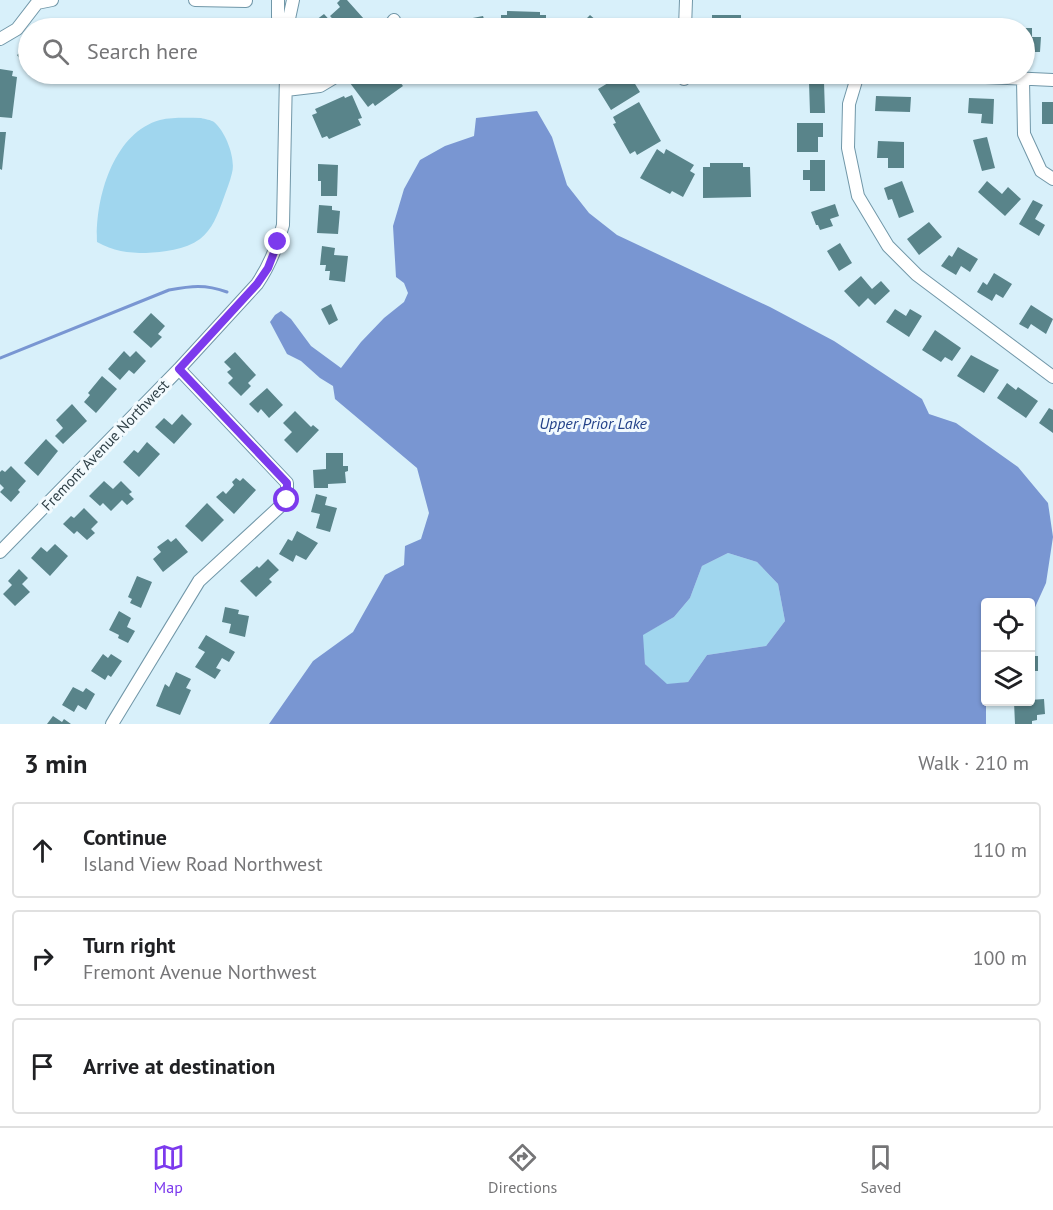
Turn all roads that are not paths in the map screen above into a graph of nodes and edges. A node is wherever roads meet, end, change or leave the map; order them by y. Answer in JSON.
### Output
{"nodes":[{"id":1,"x":52,"y":0,"type":"edge"},
{"id":2,"x":195,"y":0,"type":"edge"},
{"id":3,"x":278,"y":0,"type":"edge"},
{"id":4,"x":293,"y":0,"type":"edge"},
{"id":5,"x":686,"y":0,"type":"edge"},
{"id":6,"x":246,"y":1,"type":"edge"},
{"id":7,"x":25,"y":18,"type":"edge"},
{"id":8,"x":279,"y":18,"type":"edge"},
{"id":9,"x":288,"y":18,"type":"edge"},
{"id":10,"x":685,"y":18,"type":"edge"},
{"id":11,"x":18,"y":28,"type":"edge"},
{"id":12,"x":0,"y":39,"type":"edge"},
{"id":13,"x":1035,"y":80,"type":"edge"},
{"id":14,"x":1053,"y":80,"type":"edge"},
{"id":15,"x":286,"y":84,"type":"edge"},
{"id":16,"x":323,"y":84,"type":"edge"},
{"id":17,"x":855,"y":84,"type":"edge"},
{"id":18,"x":1023,"y":84,"type":"edge"},
{"id":19,"x":286,"y":90,"type":"junction"},
{"id":20,"x":1053,"y":179,"type":"edge"},
{"id":21,"x":179,"y":369,"type":"junction"},
{"id":22,"x":1053,"y":377,"type":"edge"},
{"id":23,"x":0,"y":552,"type":"edge"},
{"id":24,"x":112,"y":724,"type":"edge"}],
"edges":[{"from":1,"to":7,"type":"street"},
{"from":2,"to":6,"type":"street"},
{"from":3,"to":8,"type":"street"},
{"from":4,"to":9,"type":"street"},
{"from":5,"to":10,"type":"street"},
{"from":11,"to":12,"type":"street"},
{"from":13,"to":14,"type":"street"},
{"from":15,"to":19,"type":"street","name":"Fremont Avenue Northwest"},
{"from":16,"to":19,"type":"street"},
{"from":17,"to":22,"type":"street"},
{"from":18,"to":20,"type":"street"},
{"from":19,"to":21,"type":"street","name":"Fremont Avenue Northwest"},
{"from":21,"to":23,"type":"street","name":"Fremont Avenue Northwest"},
{"from":21,"to":24,"type":"street"}]}
